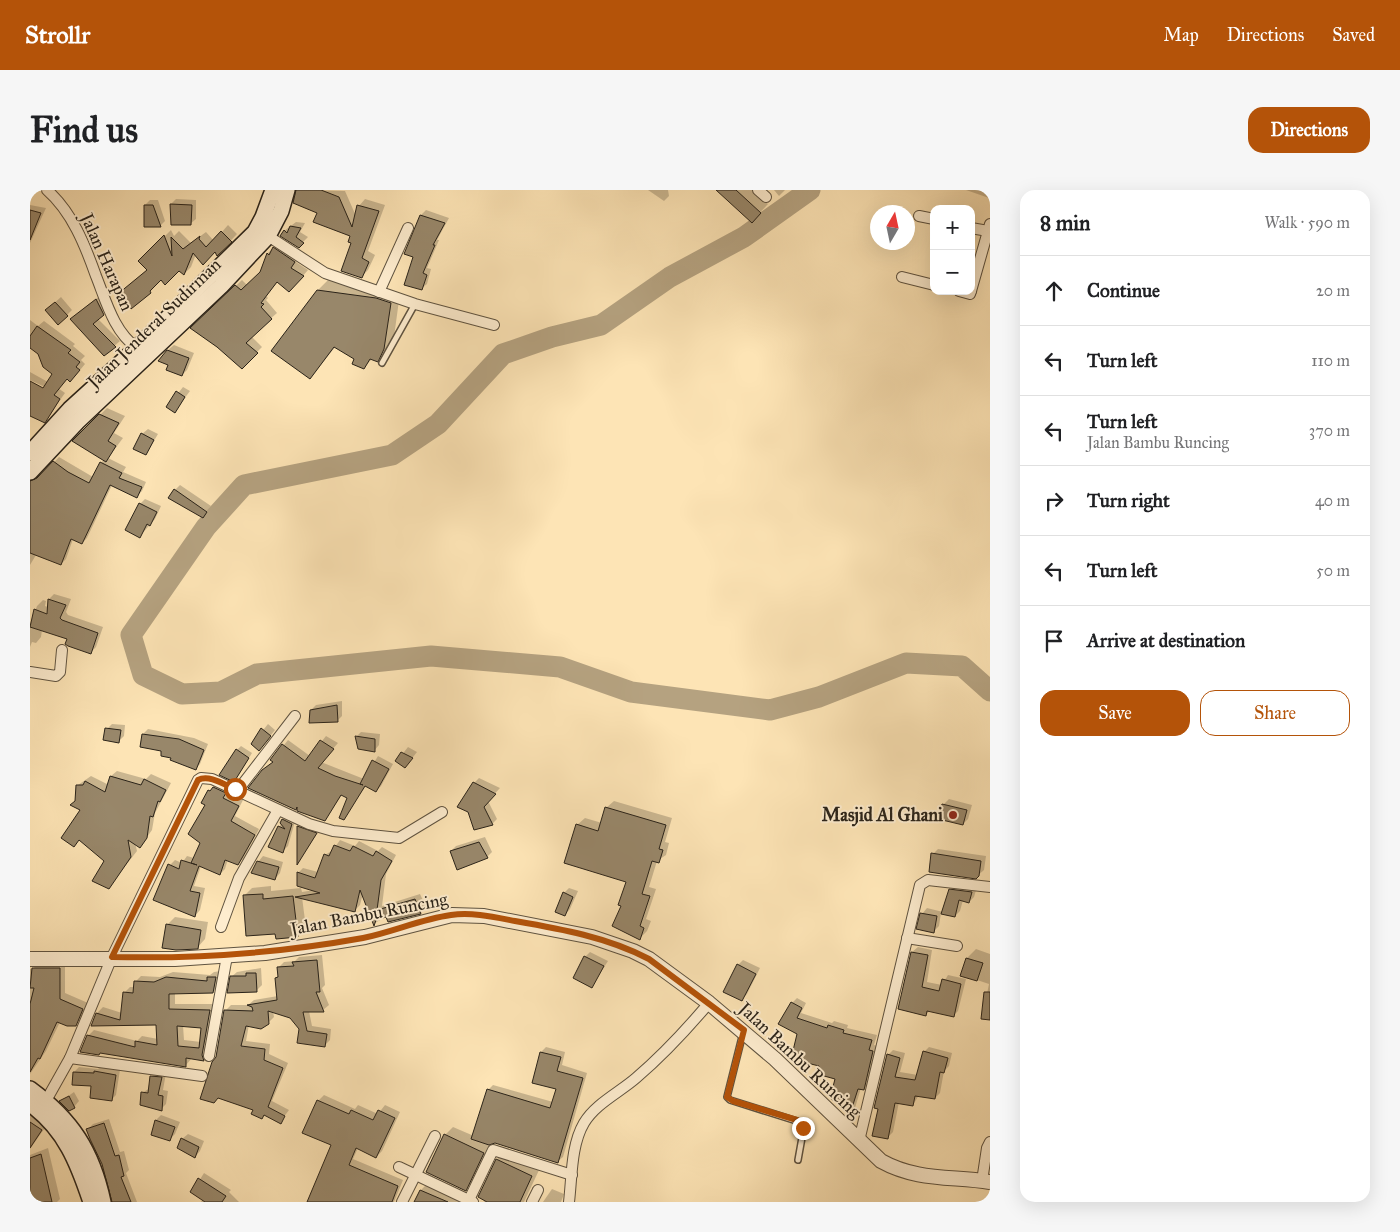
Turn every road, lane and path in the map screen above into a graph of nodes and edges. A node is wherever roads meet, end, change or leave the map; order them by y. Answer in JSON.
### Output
{"nodes":[{"id":1,"x":47,"y":190,"type":"edge"},
{"id":2,"x":273,"y":190,"type":"edge"},
{"id":3,"x":287,"y":190,"type":"edge"},
{"id":4,"x":758,"y":190,"type":"edge"},
{"id":5,"x":766,"y":197,"type":"dead end"},
{"id":6,"x":919,"y":216,"type":"dead end"},
{"id":7,"x":930,"y":218,"type":"edge"},
{"id":8,"x":408,"y":228,"type":"dead end"},
{"id":9,"x":975,"y":228,"type":"edge"},
{"id":10,"x":989,"y":228,"type":"edge"},
{"id":11,"x":268,"y":236,"type":"junction"},
{"id":12,"x":902,"y":277,"type":"dead end"},
{"id":13,"x":975,"y":277,"type":"edge"},
{"id":14,"x":930,"y":284,"type":"edge"},
{"id":15,"x":379,"y":292,"type":"junction"},
{"id":16,"x":415,"y":304,"type":"junction"},
{"id":17,"x":494,"y":324,"type":"dead end"},
{"id":18,"x":137,"y":348,"type":"junction"},
{"id":19,"x":382,"y":363,"type":"dead end"},
{"id":20,"x":89,"y":401,"type":"junction"},
{"id":21,"x":30,"y":453,"type":"edge"},
{"id":22,"x":30,"y":472,"type":"edge"},
{"id":23,"x":62,"y":650,"type":"dead end"},
{"id":24,"x":30,"y":672,"type":"edge"},
{"id":25,"x":295,"y":716,"type":"dead end"},
{"id":26,"x":238,"y":790,"type":"junction"},
{"id":27,"x":278,"y":810,"type":"junction"},
{"id":28,"x":442,"y":812,"type":"dead end"},
{"id":29,"x":990,"y":887,"type":"edge"},
{"id":30,"x":221,"y":927,"type":"dead end"},
{"id":31,"x":907,"y":938,"type":"junction"},
{"id":32,"x":957,"y":946,"type":"dead end"},
{"id":33,"x":227,"y":956,"type":"junction"},
{"id":34,"x":112,"y":957,"type":"junction"},
{"id":35,"x":30,"y":959,"type":"edge"},
{"id":36,"x":708,"y":1003,"type":"junction"},
{"id":37,"x":744,"y":1030,"type":"junction"},
{"id":38,"x":209,"y":1056,"type":"dead end"},
{"id":39,"x":70,"y":1058,"type":"junction"},
{"id":40,"x":202,"y":1076,"type":"dead end"},
{"id":41,"x":30,"y":1089,"type":"edge"},
{"id":42,"x":38,"y":1105,"type":"edge"},
{"id":43,"x":435,"y":1136,"type":"dead end"},
{"id":44,"x":859,"y":1141,"type":"junction"},
{"id":45,"x":990,"y":1142,"type":"edge"},
{"id":46,"x":798,"y":1160,"type":"dead end"},
{"id":47,"x":399,"y":1167,"type":"dead end"},
{"id":48,"x":416,"y":1175,"type":"junction"},
{"id":49,"x":572,"y":1175,"type":"junction"},
{"id":50,"x":986,"y":1181,"type":"edge"},
{"id":51,"x":538,"y":1190,"type":"dead end"},
{"id":52,"x":470,"y":1201,"type":"edge"},
{"id":53,"x":91,"y":1202,"type":"edge"},
{"id":54,"x":104,"y":1202,"type":"edge"},
{"id":55,"x":402,"y":1202,"type":"edge"},
{"id":56,"x":532,"y":1202,"type":"edge"},
{"id":57,"x":569,"y":1202,"type":"edge"}],
"edges":[{"from":1,"to":18,"type":"street","name":"Jalan Harapan"},
{"from":2,"to":18,"type":"main road","name":"Jalan Jenderal Sudirman"},
{"from":3,"to":11,"type":"main road","name":"Jalan Jenderal Sudirman"},
{"from":4,"to":5,"type":"street"},
{"from":6,"to":7,"type":"street"},
{"from":8,"to":15,"type":"street"},
{"from":9,"to":10,"type":"street"},
{"from":10,"to":13,"type":"street"},
{"from":11,"to":15,"type":"street"},
{"from":11,"to":20,"type":"main road","name":"Jalan Jenderal Sudirman"},
{"from":12,"to":14,"type":"street"},
{"from":15,"to":16,"type":"street"},
{"from":16,"to":17,"type":"street"},
{"from":16,"to":19,"type":"lane"},
{"from":18,"to":20,"type":"main road","name":"Jalan Jenderal Sudirman"},
{"from":20,"to":21,"type":"main road","name":"Jalan Jenderal Sudirman"},
{"from":20,"to":22,"type":"main road","name":"Jalan Jenderal Sudirman"},
{"from":23,"to":24,"type":"street"},
{"from":25,"to":26,"type":"street"},
{"from":26,"to":27,"type":"street"},
{"from":26,"to":34,"type":"street"},
{"from":27,"to":28,"type":"street"},
{"from":27,"to":30,"type":"street"},
{"from":29,"to":31,"type":"street"},
{"from":31,"to":32,"type":"street"},
{"from":31,"to":44,"type":"street"},
{"from":33,"to":34,"type":"street","name":"Jalan Bambu Runcing"},
{"from":33,"to":36,"type":"street","name":"Jalan Bambu Runcing"},
{"from":33,"to":38,"type":"street"},
{"from":34,"to":35,"type":"street","name":"Jalan Bambu Runcing"},
{"from":34,"to":39,"type":"street"},
{"from":36,"to":37,"type":"street","name":"Jalan Bambu Runcing"},
{"from":36,"to":49,"type":"street"},
{"from":37,"to":44,"type":"street","name":"Jalan Bambu Runcing"},
{"from":37,"to":46,"type":"lane"},
{"from":39,"to":40,"type":"street"},
{"from":39,"to":42,"type":"street"},
{"from":41,"to":42,"type":"main road"},
{"from":42,"to":53,"type":"main road"},
{"from":42,"to":54,"type":"main road"},
{"from":43,"to":48,"type":"street"},
{"from":44,"to":50,"type":"street","name":"Jalan Bambu Runcing"},
{"from":45,"to":50,"type":"street"},
{"from":47,"to":48,"type":"street"},
{"from":48,"to":52,"type":"street"},
{"from":48,"to":55,"type":"street"},
{"from":49,"to":52,"type":"street"},
{"from":49,"to":57,"type":"street"},
{"from":51,"to":56,"type":"street"}]}
